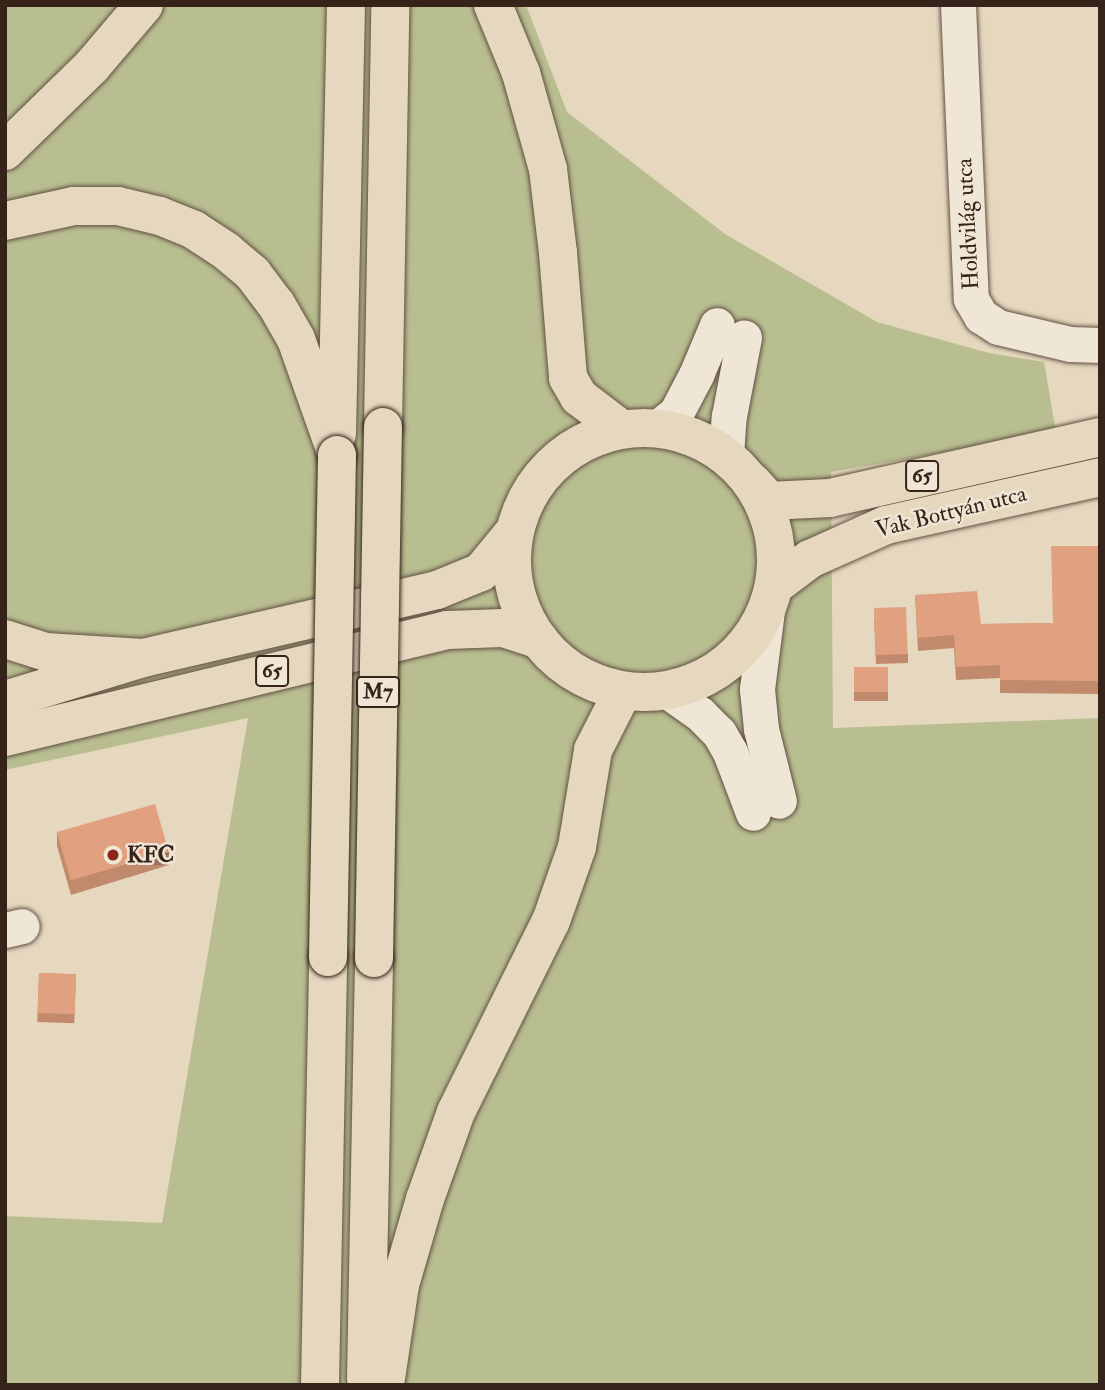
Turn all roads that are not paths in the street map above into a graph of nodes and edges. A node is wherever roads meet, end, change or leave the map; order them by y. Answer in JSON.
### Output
{"nodes":[{"id":1,"x":144,"y":5,"type":"edge"},
{"id":2,"x":346,"y":5,"type":"edge"},
{"id":3,"x":390,"y":5,"type":"edge"},
{"id":4,"x":493,"y":5,"type":"edge"},
{"id":5,"x":958,"y":5,"type":"edge"},
{"id":6,"x":5,"y":151,"type":"edge"},
{"id":7,"x":5,"y":221,"type":"edge"},
{"id":8,"x":1100,"y":345,"type":"edge"},
{"id":9,"x":640,"y":428,"type":"junction"},
{"id":10,"x":1100,"y":437,"type":"edge"},
{"id":11,"x":337,"y":455,"type":"junction"},
{"id":12,"x":739,"y":468,"type":"junction"},
{"id":13,"x":1100,"y":477,"type":"edge"},
{"id":14,"x":514,"y":532,"type":"junction"},
{"id":15,"x":770,"y":598,"type":"junction"},
{"id":16,"x":5,"y":639,"type":"edge"},
{"id":17,"x":539,"y":640,"type":"junction"},
{"id":18,"x":143,"y":658,"type":"junction"},
{"id":19,"x":666,"y":690,"type":"junction"},
{"id":20,"x":622,"y":691,"type":"junction"},
{"id":21,"x":5,"y":700,"type":"edge"},
{"id":22,"x":5,"y":737,"type":"edge"},
{"id":23,"x":320,"y":1385,"type":"edge"},
{"id":24,"x":365,"y":1385,"type":"edge"},
{"id":25,"x":385,"y":1385,"type":"edge"}],
"edges":[{"from":1,"to":6,"type":"main road"},
{"from":2,"to":11,"type":"main road","number":"M7"},
{"from":3,"to":24,"type":"main road","number":"M7","bridge":true},
{"from":4,"to":9,"type":"main road"},
{"from":5,"to":8,"type":"street","name":"Holdvilág utca"},
{"from":7,"to":11,"type":"main road"},
{"from":9,"to":12,"type":"main road","number":"65"},
{"from":9,"to":12,"type":"street"},
{"from":9,"to":14,"type":"main road","number":"65"},
{"from":10,"to":12,"type":"main road","name":"Vak Bottyán utca","number":"65"},
{"from":11,"to":23,"type":"main road","number":"M7","bridge":true},
{"from":12,"to":15,"type":"main road","number":"65"},
{"from":13,"to":15,"type":"main road","name":"Vak Bottyán utca","number":"65"},
{"from":14,"to":17,"type":"main road","number":"65"},
{"from":14,"to":18,"type":"main road","number":"65"},
{"from":15,"to":19,"type":"main road","number":"65"},
{"from":15,"to":19,"type":"street"},
{"from":16,"to":18,"type":"main road"},
{"from":17,"to":20,"type":"main road","number":"65"},
{"from":17,"to":22,"type":"main road","number":"65"},
{"from":18,"to":21,"type":"main road","number":"65"},
{"from":19,"to":20,"type":"main road","number":"65"},
{"from":20,"to":25,"type":"main road"}]}
